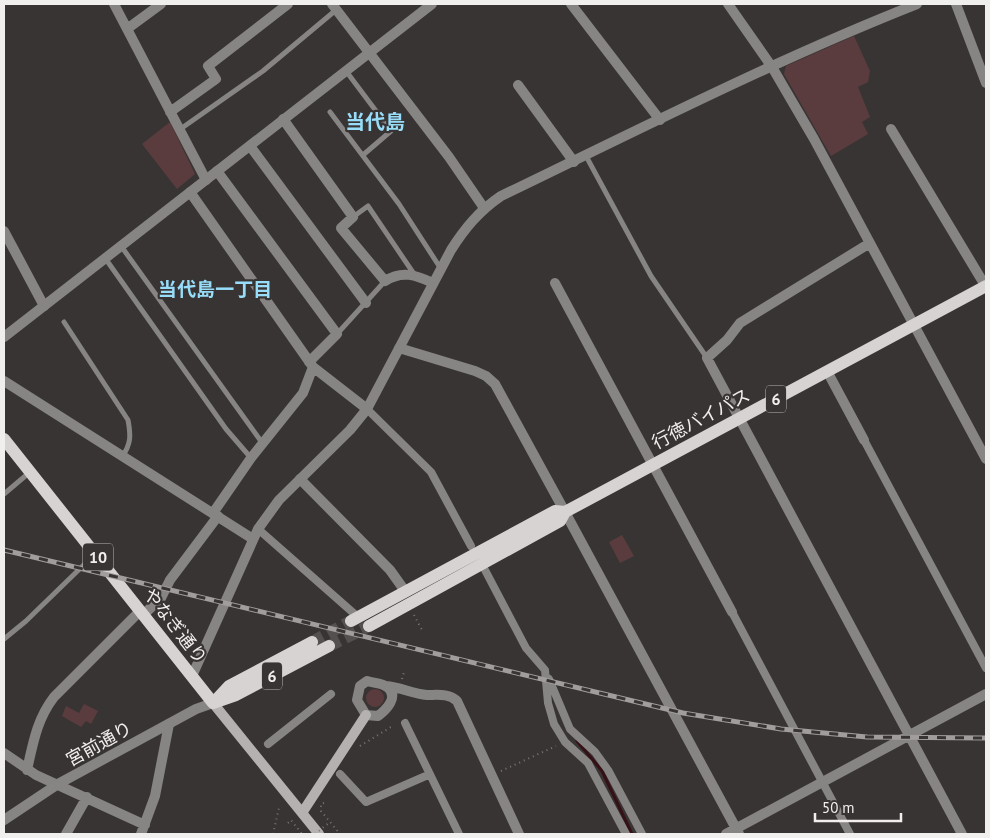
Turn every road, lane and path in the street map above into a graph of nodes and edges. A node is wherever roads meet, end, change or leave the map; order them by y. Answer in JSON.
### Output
{"nodes":[{"id":1,"x":114,"y":4,"type":"edge"},
{"id":2,"x":161,"y":4,"type":"edge"},
{"id":3,"x":288,"y":4,"type":"edge"},
{"id":4,"x":432,"y":4,"type":"edge"},
{"id":5,"x":571,"y":4,"type":"edge"},
{"id":6,"x":728,"y":4,"type":"edge"},
{"id":7,"x":917,"y":4,"type":"edge"},
{"id":8,"x":956,"y":4,"type":"edge"},
{"id":9,"x":334,"y":7,"type":"edge"},
{"id":10,"x":127,"y":29,"type":"junction"},
{"id":11,"x":370,"y":52,"type":"junction"},
{"id":12,"x":772,"y":67,"type":"junction"},
{"id":13,"x":345,"y":71,"type":"junction"},
{"id":14,"x":986,"y":83,"type":"edge"},
{"id":15,"x":518,"y":85,"type":"dead end"},
{"id":16,"x":170,"y":112,"type":"junction"},
{"id":17,"x":330,"y":112,"type":"dead end"},
{"id":18,"x":283,"y":119,"type":"junction"},
{"id":19,"x":660,"y":120,"type":"junction"},
{"id":20,"x":891,"y":129,"type":"dead end"},
{"id":21,"x":179,"y":130,"type":"junction"},
{"id":22,"x":250,"y":146,"type":"junction"},
{"id":23,"x":363,"y":156,"type":"junction"},
{"id":24,"x":586,"y":156,"type":"junction"},
{"id":25,"x":574,"y":162,"type":"junction"},
{"id":26,"x":217,"y":171,"type":"junction"},
{"id":27,"x":206,"y":180,"type":"junction"},
{"id":28,"x":190,"y":192,"type":"junction"},
{"id":29,"x":484,"y":208,"type":"junction"},
{"id":30,"x":353,"y":217,"type":"junction"},
{"id":31,"x":4,"y":231,"type":"edge"},
{"id":32,"x":870,"y":243,"type":"junction"},
{"id":33,"x":121,"y":246,"type":"junction"},
{"id":34,"x":105,"y":258,"type":"junction"},
{"id":35,"x":441,"y":269,"type":"junction"},
{"id":36,"x":414,"y":274,"type":"junction"},
{"id":37,"x":385,"y":281,"type":"junction"},
{"id":38,"x":433,"y":283,"type":"junction"},
{"id":39,"x":555,"y":283,"type":"dead end"},
{"id":40,"x":986,"y":286,"type":"edge"},
{"id":41,"x":366,"y":303,"type":"junction"},
{"id":42,"x":44,"y":306,"type":"junction"},
{"id":43,"x":64,"y":322,"type":"dead end"},
{"id":44,"x":914,"y":324,"type":"junction"},
{"id":45,"x":337,"y":334,"type":"junction"},
{"id":46,"x":4,"y":337,"type":"edge"},
{"id":47,"x":399,"y":348,"type":"junction"},
{"id":48,"x":708,"y":358,"type":"junction"},
{"id":49,"x":311,"y":365,"type":"junction"},
{"id":50,"x":827,"y":371,"type":"junction"},
{"id":51,"x":4,"y":381,"type":"edge"},
{"id":52,"x":367,"y":409,"type":"junction"},
{"id":53,"x":740,"y":418,"type":"junction"},
{"id":54,"x":4,"y":439,"type":"edge"},
{"id":55,"x":864,"y":440,"type":"joint"},
{"id":56,"x":263,"y":444,"type":"junction"},
{"id":57,"x":122,"y":457,"type":"junction"},
{"id":58,"x":251,"y":458,"type":"junction"},
{"id":59,"x":986,"y":459,"type":"edge"},
{"id":60,"x":652,"y":464,"type":"junction"},
{"id":61,"x":30,"y":472,"type":"junction"},
{"id":62,"x":300,"y":479,"type":"junction"},
{"id":63,"x":4,"y":494,"type":"edge"},
{"id":64,"x":565,"y":512,"type":"junction"},
{"id":65,"x":215,"y":515,"type":"junction"},
{"id":66,"x":258,"y":529,"type":"junction"},
{"id":67,"x":253,"y":539,"type":"junction"},
{"id":68,"x":471,"y":546,"type":"dead end"},
{"id":69,"x":95,"y":554,"type":"junction"},
{"id":70,"x":485,"y":570,"type":"dead end"},
{"id":71,"x":405,"y":592,"type":"junction"},
{"id":72,"x":411,"y":609,"type":"dead end"},
{"id":73,"x":732,"y":612,"type":"joint"},
{"id":74,"x":142,"y":613,"type":"junction"},
{"id":75,"x":354,"y":619,"type":"joint"},
{"id":76,"x":369,"y":626,"type":"tunnel mouth"},
{"id":77,"x":422,"y":630,"type":"dead end"},
{"id":78,"x":4,"y":639,"type":"edge"},
{"id":79,"x":312,"y":642,"type":"tunnel mouth"},
{"id":80,"x":330,"y":646,"type":"tunnel mouth"},
{"id":81,"x":986,"y":668,"type":"edge"},
{"id":82,"x":545,"y":670,"type":"junction"},
{"id":83,"x":192,"y":676,"type":"junction"},
{"id":84,"x":386,"y":686,"type":"junction"},
{"id":85,"x":331,"y":694,"type":"dead end"},
{"id":86,"x":986,"y":694,"type":"edge"},
{"id":87,"x":213,"y":703,"type":"junction"},
{"id":88,"x":366,"y":715,"type":"junction"},
{"id":89,"x":169,"y":724,"type":"junction"},
{"id":90,"x":406,"y":724,"type":"dead end"},
{"id":91,"x":391,"y":727,"type":"dead end"},
{"id":92,"x":910,"y":736,"type":"junction"},
{"id":93,"x":565,"y":742,"type":"junction"},
{"id":94,"x":268,"y":744,"type":"dead end"},
{"id":95,"x":358,"y":748,"type":"dead end"},
{"id":96,"x":4,"y":753,"type":"edge"},
{"id":97,"x":27,"y":770,"type":"junction"},
{"id":98,"x":340,"y":774,"type":"dead end"},
{"id":99,"x":428,"y":775,"type":"junction"},
{"id":100,"x":492,"y":776,"type":"junction"},
{"id":101,"x":823,"y":782,"type":"junction"},
{"id":102,"x":58,"y":784,"type":"junction"},
{"id":103,"x":87,"y":798,"type":"junction"},
{"id":104,"x":324,"y":803,"type":"dead end"},
{"id":105,"x":279,"y":808,"type":"dead end"},
{"id":106,"x":302,"y":813,"type":"junction"},
{"id":107,"x":4,"y":820,"type":"edge"},
{"id":108,"x":330,"y":822,"type":"junction"},
{"id":109,"x":288,"y":823,"type":"dead end"},
{"id":110,"x":143,"y":829,"type":"edge"},
{"id":111,"x":738,"y":832,"type":"edge"},
{"id":112,"x":66,"y":834,"type":"edge"},
{"id":113,"x":273,"y":834,"type":"edge"},
{"id":114,"x":302,"y":834,"type":"edge"},
{"id":115,"x":315,"y":834,"type":"edge"},
{"id":116,"x":319,"y":834,"type":"edge"},
{"id":117,"x":340,"y":834,"type":"edge"},
{"id":118,"x":459,"y":834,"type":"edge"},
{"id":119,"x":519,"y":834,"type":"edge"},
{"id":120,"x":626,"y":834,"type":"edge"},
{"id":121,"x":642,"y":834,"type":"edge"},
{"id":122,"x":726,"y":834,"type":"edge"},
{"id":123,"x":850,"y":834,"type":"edge"},
{"id":124,"x":962,"y":834,"type":"edge"}],
"edges":[{"from":1,"to":10,"type":"street"},
{"from":2,"to":10,"type":"street"},
{"from":3,"to":16,"type":"street"},
{"from":4,"to":11,"type":"street"},
{"from":5,"to":19,"type":"street"},
{"from":6,"to":12,"type":"street"},
{"from":7,"to":12,"type":"street"},
{"from":8,"to":14,"type":"street"},
{"from":9,"to":11,"type":"street"},
{"from":9,"to":21,"type":"lane"},
{"from":10,"to":16,"type":"street"},
{"from":11,"to":13,"type":"street"},
{"from":11,"to":29,"type":"street"},
{"from":12,"to":19,"type":"street"},
{"from":12,"to":32,"type":"street"},
{"from":13,"to":18,"type":"street"},
{"from":13,"to":23,"type":"lane"},
{"from":15,"to":25,"type":"street"},
{"from":16,"to":21,"type":"street"},
{"from":17,"to":23,"type":"lane"},
{"from":18,"to":22,"type":"street"},
{"from":18,"to":30,"type":"street"},
{"from":19,"to":24,"type":"street"},
{"from":20,"to":40,"type":"street"},
{"from":21,"to":27,"type":"street"},
{"from":22,"to":26,"type":"street"},
{"from":22,"to":41,"type":"street"},
{"from":23,"to":35,"type":"lane"},
{"from":24,"to":25,"type":"street"},
{"from":24,"to":48,"type":"lane"},
{"from":25,"to":29,"type":"street"},
{"from":26,"to":27,"type":"street"},
{"from":26,"to":45,"type":"street"},
{"from":27,"to":28,"type":"street"},
{"from":28,"to":33,"type":"street"},
{"from":28,"to":49,"type":"street"},
{"from":29,"to":35,"type":"street"},
{"from":30,"to":36,"type":"lane"},
{"from":30,"to":37,"type":"street"},
{"from":31,"to":42,"type":"street"},
{"from":32,"to":44,"type":"street"},
{"from":32,"to":48,"type":"street"},
{"from":33,"to":34,"type":"street"},
{"from":33,"to":56,"type":"lane"},
{"from":34,"to":42,"type":"street"},
{"from":34,"to":58,"type":"lane"},
{"from":35,"to":38,"type":"street"},
{"from":36,"to":37,"type":"street"},
{"from":36,"to":38,"type":"street"},
{"from":37,"to":41,"type":"lane"},
{"from":38,"to":47,"type":"street"},
{"from":39,"to":60,"type":"street"},
{"from":40,"to":44,"type":"main road","name":"行徳バイパス","number":"6"},
{"from":41,"to":45,"type":"lane"},
{"from":42,"to":46,"type":"street"},
{"from":43,"to":57,"type":"lane"},
{"from":44,"to":50,"type":"main road","name":"行徳バイパス","number":"6"},
{"from":44,"to":59,"type":"street"},
{"from":45,"to":49,"type":"street"},
{"from":47,"to":52,"type":"street"},
{"from":47,"to":64,"type":"street"},
{"from":48,"to":53,"type":"street"},
{"from":49,"to":52,"type":"street"},
{"from":49,"to":56,"type":"street"},
{"from":50,"to":53,"type":"main road","name":"行徳バイパス","number":"6"},
{"from":50,"to":55,"type":"street"},
{"from":51,"to":57,"type":"street"},
{"from":52,"to":62,"type":"street"},
{"from":52,"to":68,"type":"street"},
{"from":53,"to":60,"type":"main road","name":"行徳バイパス","number":"6"},
{"from":53,"to":92,"type":"street"},
{"from":54,"to":61,"type":"main road","name":"やなぎ通り","number":"10"},
{"from":55,"to":81,"type":"street"},
{"from":56,"to":58,"type":"street"},
{"from":57,"to":65,"type":"street"},
{"from":58,"to":65,"type":"street"},
{"from":60,"to":64,"type":"main road","name":"行徳バイパス","number":"6"},
{"from":60,"to":73,"type":"street"},
{"from":61,"to":63,"type":"lane"},
{"from":61,"to":69,"type":"main road","name":"やなぎ通り","number":"10"},
{"from":62,"to":66,"type":"street"},
{"from":62,"to":71,"type":"street"},
{"from":64,"to":71,"type":"main road","name":"行徳バイパス","number":"6"},
{"from":64,"to":76,"type":"main road","name":"行徳バイパス","number":"6"},
{"from":64,"to":111,"type":"street"},
{"from":65,"to":67,"type":"street"},
{"from":65,"to":74,"type":"street"},
{"from":66,"to":67,"type":"street"},
{"from":66,"to":75,"type":"street"},
{"from":67,"to":83,"type":"street"},
{"from":69,"to":74,"type":"main road","name":"やなぎ通り","number":"10"},
{"from":69,"to":78,"type":"lane"},
{"from":70,"to":82,"type":"street"},
{"from":71,"to":75,"type":"main road","name":"行徳バイパス","number":"6"},
{"from":72,"to":77,"type":"path"},
{"from":73,"to":101,"type":"street"},
{"from":74,"to":83,"type":"main road","name":"やなぎ通り","number":"10"},
{"from":74,"to":97,"type":"street"},
{"from":79,"to":87,"type":"main road","number":"6"},
{"from":80,"to":87,"type":"main road","number":"6"},
{"from":82,"to":93,"type":"street"},
{"from":82,"to":121,"type":"street"},
{"from":83,"to":87,"type":"main road","name":"やなぎ通り","number":"10"},
{"from":84,"to":88,"type":"street"},
{"from":84,"to":88,"type":"street"},
{"from":84,"to":100,"type":"street"},
{"from":85,"to":94,"type":"street"},
{"from":86,"to":92,"type":"street"},
{"from":87,"to":89,"type":"street","name":"宮前通り"},
{"from":87,"to":106,"type":"main road","name":"やなぎ通り"},
{"from":88,"to":106,"type":"main road"},
{"from":89,"to":102,"type":"street","name":"宮前通り"},
{"from":89,"to":110,"type":"street"},
{"from":90,"to":99,"type":"street"},
{"from":91,"to":95,"type":"path"},
{"from":92,"to":101,"type":"street"},
{"from":92,"to":124,"type":"street"},
{"from":93,"to":100,"type":"path"},
{"from":93,"to":120,"type":"street"},
{"from":96,"to":97,"type":"street"},
{"from":97,"to":102,"type":"street"},
{"from":98,"to":99,"type":"street"},
{"from":99,"to":118,"type":"street"},
{"from":100,"to":119,"type":"street"},
{"from":101,"to":111,"type":"street"},
{"from":101,"to":123,"type":"street"},
{"from":102,"to":103,"type":"street"},
{"from":102,"to":107,"type":"street","name":"宮前通り"},
{"from":103,"to":110,"type":"street"},
{"from":103,"to":112,"type":"street"},
{"from":104,"to":108,"type":"path"},
{"from":105,"to":113,"type":"path"},
{"from":106,"to":116,"type":"main road","name":"やなぎ通り"},
{"from":108,"to":115,"type":"path","bridge":true},
{"from":108,"to":117,"type":"path"},
{"from":109,"to":114,"type":"path"},
{"from":111,"to":122,"type":"street"}]}
